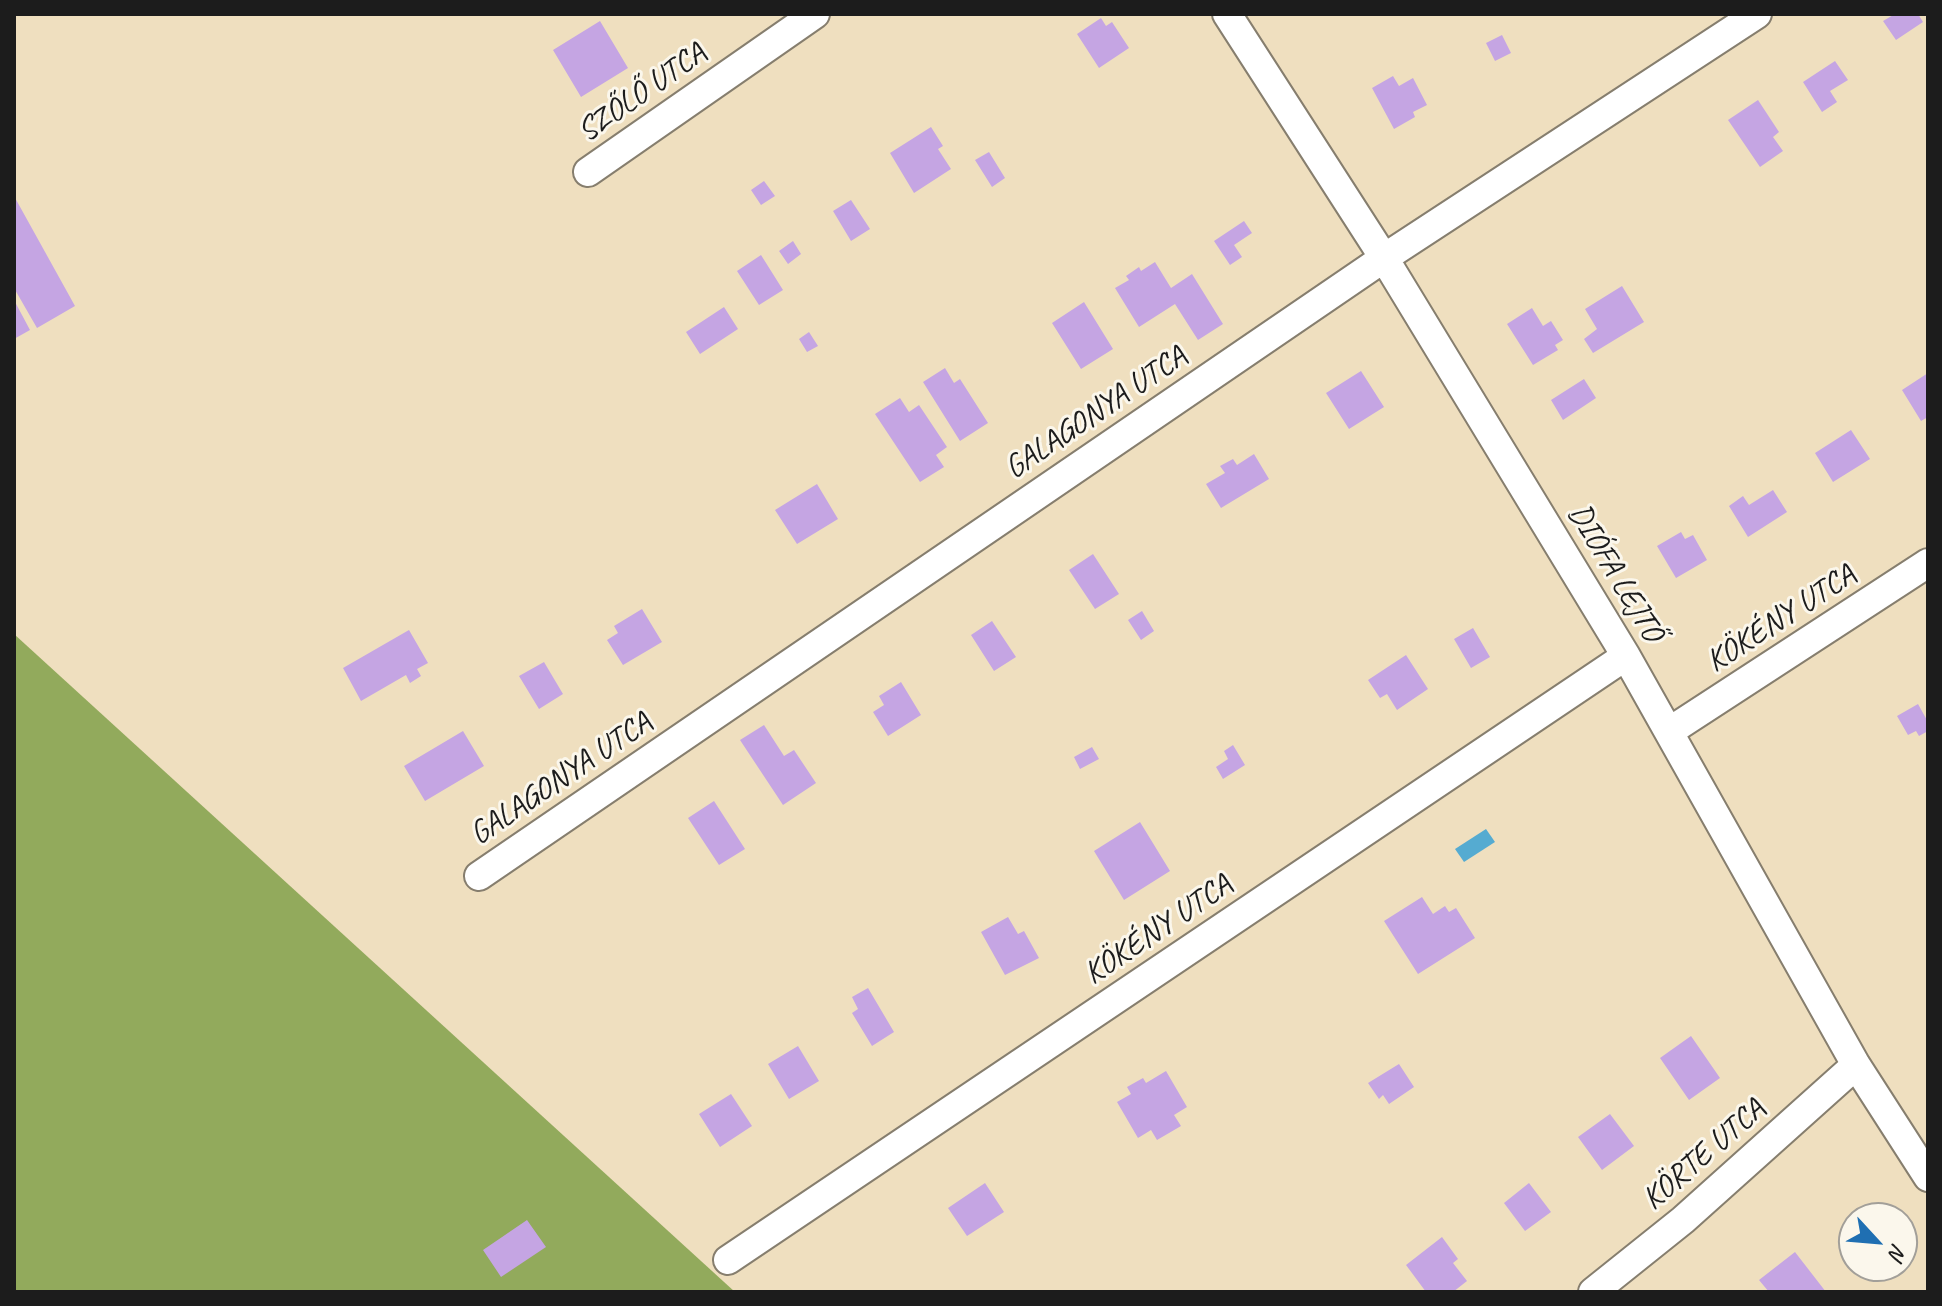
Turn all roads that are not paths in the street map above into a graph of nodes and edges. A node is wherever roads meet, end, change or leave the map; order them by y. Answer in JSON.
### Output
{"nodes":[{"id":1,"x":815,"y":14,"type":"edge"},
{"id":2,"x":1227,"y":14,"type":"edge"},
{"id":3,"x":1757,"y":14,"type":"edge"},
{"id":4,"x":588,"y":172,"type":"dead end"},
{"id":5,"x":1384,"y":258,"type":"junction"},
{"id":6,"x":1928,"y":563,"type":"edge"},
{"id":7,"x":1626,"y":656,"type":"junction"},
{"id":8,"x":1670,"y":731,"type":"junction"},
{"id":9,"x":479,"y":876,"type":"dead end"},
{"id":10,"x":1856,"y":1065,"type":"junction"},
{"id":11,"x":1917,"y":1137,"type":"edge"},
{"id":12,"x":1928,"y":1177,"type":"edge"},
{"id":13,"x":728,"y":1260,"type":"dead end"},
{"id":14,"x":1593,"y":1292,"type":"edge"}],
"edges":[{"from":1,"to":4,"type":"street","name":"SZŐLŐ UTCA"},
{"from":2,"to":5,"type":"street","name":"DIÓFA LEJTŐ"},
{"from":3,"to":5,"type":"street","name":"GALAGONYA UTCA"},
{"from":5,"to":7,"type":"street","name":"DIÓFA LEJTŐ"},
{"from":5,"to":9,"type":"street","name":"GALAGONYA UTCA"},
{"from":6,"to":8,"type":"street","name":"KÖKÉNY UTCA"},
{"from":7,"to":8,"type":"street","name":"DIÓFA LEJTŐ"},
{"from":7,"to":13,"type":"street","name":"KÖKÉNY UTCA"},
{"from":8,"to":10,"type":"street","name":"DIÓFA LEJTŐ"},
{"from":10,"to":11,"type":"street","name":"DIÓFA LEJTŐ"},
{"from":10,"to":14,"type":"street","name":"KÖRTE UTCA"},
{"from":11,"to":12,"type":"street","name":"DIÓFA LEJTŐ"}]}
